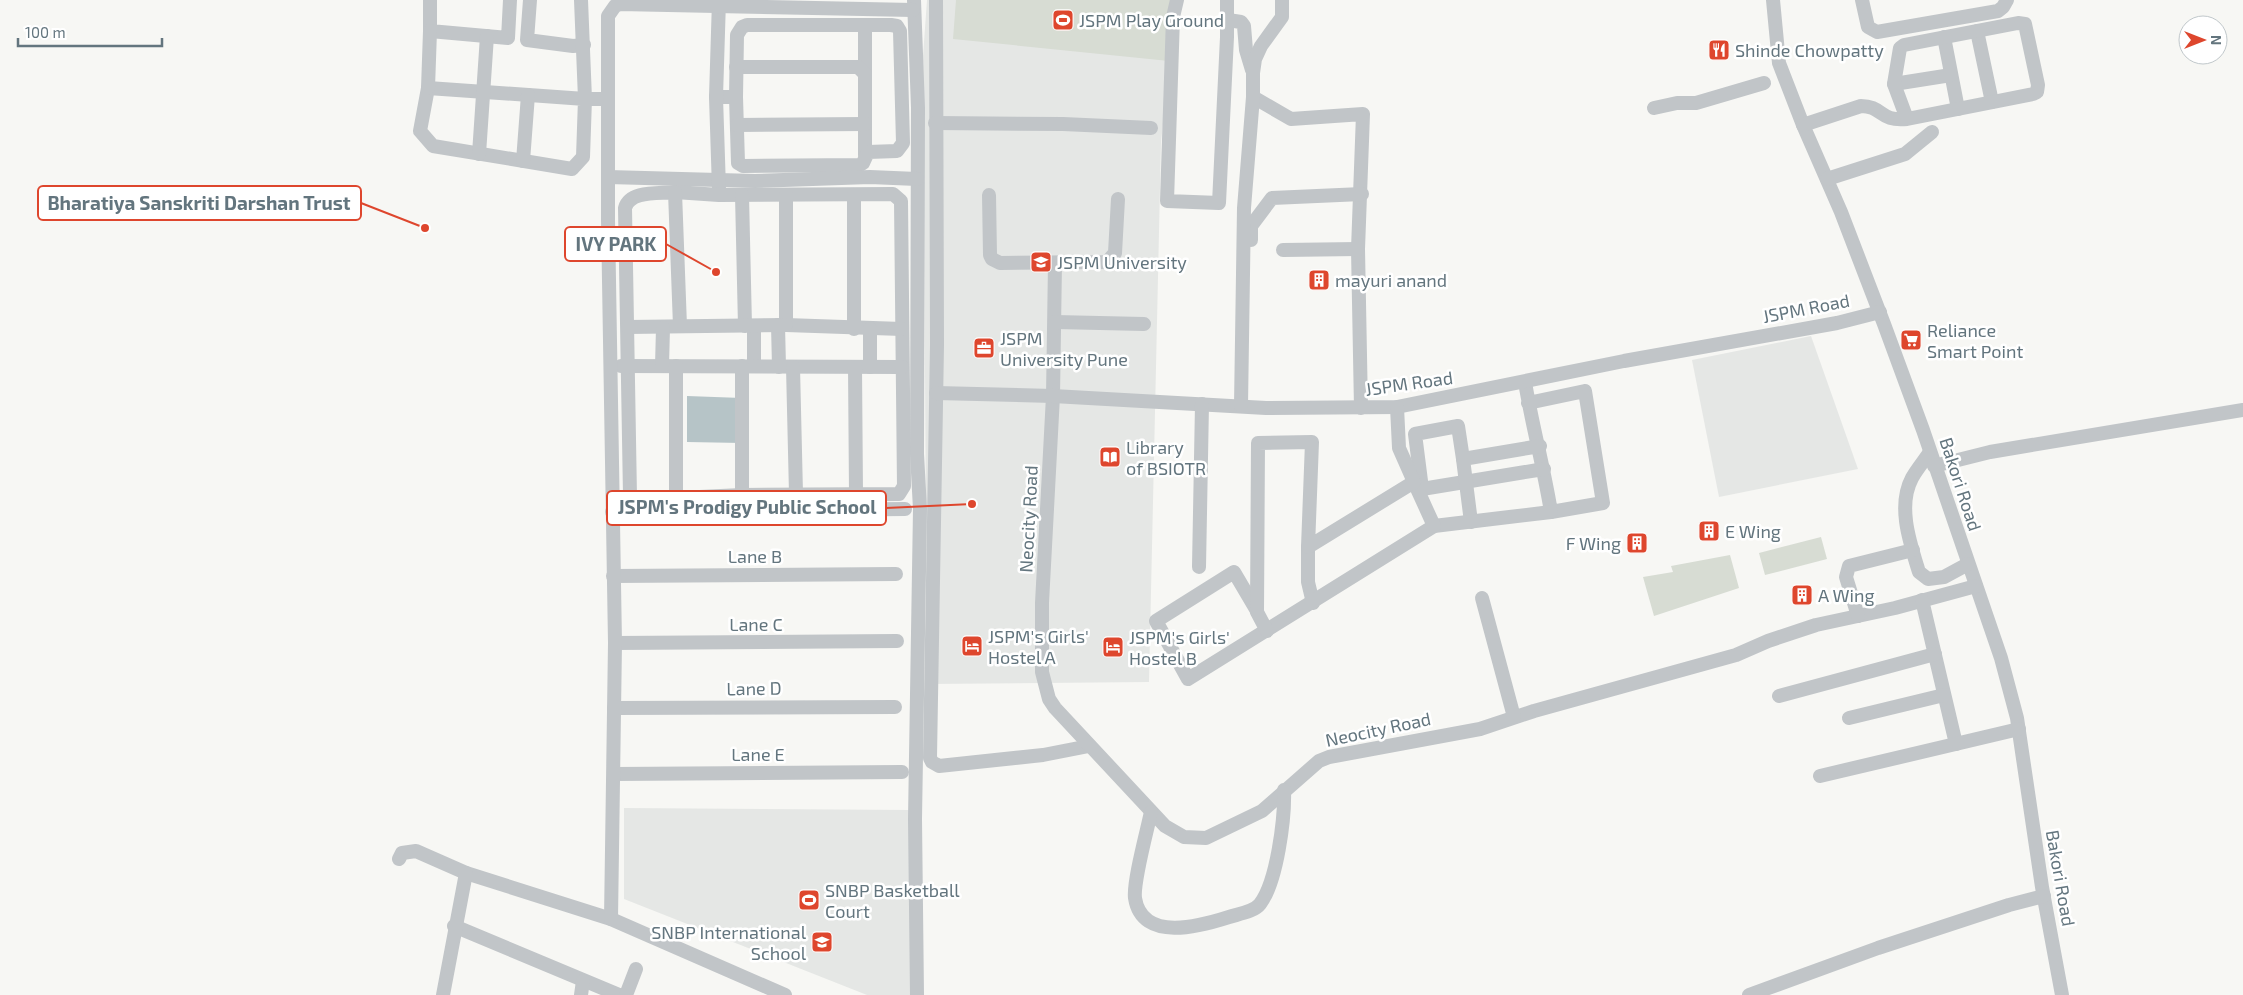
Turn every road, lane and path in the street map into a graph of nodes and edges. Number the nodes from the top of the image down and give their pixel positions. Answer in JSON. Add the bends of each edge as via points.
{"nodes":[{"id":1,"x":430,"y":0,"type":"edge"},
{"id":2,"x":510,"y":0,"type":"edge"},
{"id":3,"x":530,"y":0,"type":"edge"},
{"id":4,"x":581,"y":0,"type":"edge"},
{"id":5,"x":936,"y":0,"type":"edge"},
{"id":6,"x":1177,"y":0,"type":"edge"},
{"id":7,"x":1282,"y":0,"type":"edge"},
{"id":8,"x":1292,"y":0,"type":"edge"},
{"id":9,"x":1773,"y":0,"type":"edge"},
{"id":10,"x":1862,"y":0,"type":"edge"},
{"id":11,"x":2007,"y":0,"type":"edge"},
{"id":12,"x":651,"y":2,"type":"edge"},
{"id":13,"x":719,"y":2,"type":"edge"},
{"id":14,"x":1225,"y":2,"type":"edge"},
{"id":15,"x":914,"y":5,"type":"edge"},
{"id":16,"x":1282,"y":18,"type":"junction"},
{"id":17,"x":1228,"y":20,"type":"junction"},
{"id":18,"x":865,"y":25,"type":"junction"},
{"id":19,"x":430,"y":31,"type":"junction"},
{"id":20,"x":1977,"y":31,"type":"junction"},
{"id":21,"x":487,"y":36,"type":"junction"},
{"id":22,"x":1944,"y":37,"type":"junction"},
{"id":23,"x":508,"y":38,"type":"junction"},
{"id":24,"x":527,"y":40,"type":"junction"},
{"id":25,"x":584,"y":45,"type":"junction"},
{"id":26,"x":736,"y":67,"type":"junction"},
{"id":27,"x":1253,"y":73,"type":"junction"},
{"id":28,"x":865,"y":74,"type":"junction"},
{"id":29,"x":1952,"y":74,"type":"junction"},
{"id":30,"x":1764,"y":83,"type":"dead end"},
{"id":31,"x":1894,"y":84,"type":"junction"},
{"id":32,"x":428,"y":88,"type":"junction"},
{"id":33,"x":483,"y":92,"type":"junction"},
{"id":34,"x":528,"y":95,"type":"junction"},
{"id":35,"x":716,"y":97,"type":"junction"},
{"id":36,"x":736,"y":97,"type":"junction"},
{"id":37,"x":1253,"y":98,"type":"junction"},
{"id":38,"x":585,"y":99,"type":"junction"},
{"id":39,"x":608,"y":99,"type":"junction"},
{"id":40,"x":1992,"y":102,"type":"junction"},
{"id":41,"x":1654,"y":108,"type":"dead end"},
{"id":42,"x":1958,"y":108,"type":"junction"},
{"id":43,"x":1907,"y":119,"type":"junction"},
{"id":44,"x":935,"y":123,"type":"junction"},
{"id":45,"x":865,"y":124,"type":"junction"},
{"id":46,"x":737,"y":125,"type":"junction"},
{"id":47,"x":1802,"y":125,"type":"junction"},
{"id":48,"x":1152,"y":128,"type":"dead end"},
{"id":49,"x":1932,"y":132,"type":"dead end"},
{"id":50,"x":479,"y":154,"type":"junction"},
{"id":51,"x":865,"y":155,"type":"junction"},
{"id":52,"x":522,"y":161,"type":"junction"},
{"id":53,"x":608,"y":177,"type":"junction"},
{"id":54,"x":820,"y":179,"type":"junction"},
{"id":55,"x":917,"y":179,"type":"junction"},
{"id":56,"x":1828,"y":179,"type":"junction"},
{"id":57,"x":718,"y":180,"type":"junction"},
{"id":58,"x":675,"y":192,"type":"junction"},
{"id":59,"x":989,"y":194,"type":"dead end"},
{"id":60,"x":1362,"y":194,"type":"junction"},
{"id":61,"x":719,"y":195,"type":"junction"},
{"id":62,"x":742,"y":195,"type":"junction"},
{"id":63,"x":821,"y":195,"type":"junction"},
{"id":64,"x":854,"y":195,"type":"junction"},
{"id":65,"x":786,"y":196,"type":"junction"},
{"id":66,"x":1118,"y":199,"type":"dead end"},
{"id":67,"x":1358,"y":249,"type":"junction"},
{"id":68,"x":1283,"y":250,"type":"dead end"},
{"id":69,"x":1055,"y":263,"type":"junction"},
{"id":70,"x":1880,"y":312,"type":"junction"},
{"id":71,"x":1055,"y":322,"type":"junction"},
{"id":72,"x":1144,"y":324,"type":"dead end"},
{"id":73,"x":782,"y":325,"type":"junction"},
{"id":74,"x":628,"y":326,"type":"junction"},
{"id":75,"x":680,"y":326,"type":"junction"},
{"id":76,"x":749,"y":326,"type":"junction"},
{"id":77,"x":663,"y":328,"type":"junction"},
{"id":78,"x":854,"y":328,"type":"junction"},
{"id":79,"x":870,"y":329,"type":"junction"},
{"id":80,"x":902,"y":329,"type":"junction"},
{"id":81,"x":1251,"y":340,"type":"dead end"},
{"id":82,"x":902,"y":347,"type":"junction"},
{"id":83,"x":918,"y":347,"type":"junction"},
{"id":84,"x":610,"y":366,"type":"junction"},
{"id":85,"x":628,"y":366,"type":"junction"},
{"id":86,"x":662,"y":366,"type":"junction"},
{"id":87,"x":676,"y":366,"type":"junction"},
{"id":88,"x":748,"y":366,"type":"junction"},
{"id":89,"x":778,"y":367,"type":"junction"},
{"id":90,"x":793,"y":367,"type":"junction"},
{"id":91,"x":855,"y":367,"type":"junction"},
{"id":92,"x":870,"y":367,"type":"junction"},
{"id":93,"x":902,"y":367,"type":"junction"},
{"id":94,"x":1525,"y":382,"type":"junction"},
{"id":95,"x":936,"y":393,"type":"junction"},
{"id":96,"x":1053,"y":396,"type":"junction"},
{"id":97,"x":1528,"y":402,"type":"junction"},
{"id":98,"x":1202,"y":404,"type":"junction"},
{"id":99,"x":1241,"y":406,"type":"junction"},
{"id":100,"x":1397,"y":407,"type":"junction"},
{"id":101,"x":1361,"y":408,"type":"junction"},
{"id":102,"x":2243,"y":410,"type":"edge"},
{"id":103,"x":1540,"y":446,"type":"junction"},
{"id":104,"x":1463,"y":459,"type":"junction"},
{"id":105,"x":1932,"y":459,"type":"junction"},
{"id":106,"x":1544,"y":468,"type":"junction"},
{"id":107,"x":1465,"y":482,"type":"junction"},
{"id":108,"x":1418,"y":487,"type":"junction"},
{"id":109,"x":796,"y":494,"type":"junction"},
{"id":110,"x":856,"y":494,"type":"junction"},
{"id":111,"x":742,"y":495,"type":"junction"},
{"id":112,"x":676,"y":498,"type":"junction"},
{"id":113,"x":905,"y":509,"type":"dead end"},
{"id":114,"x":612,"y":512,"type":"junction"},
{"id":115,"x":1550,"y":512,"type":"junction"},
{"id":116,"x":1471,"y":522,"type":"junction"},
{"id":117,"x":1434,"y":526,"type":"junction"},
{"id":118,"x":1308,"y":547,"type":"junction"},
{"id":119,"x":1913,"y":550,"type":"junction"},
{"id":120,"x":1968,"y":564,"type":"junction"},
{"id":121,"x":1199,"y":567,"type":"dead end"},
{"id":122,"x":896,"y":574,"type":"dead end"},
{"id":123,"x":613,"y":576,"type":"junction"},
{"id":124,"x":1976,"y":586,"type":"junction"},
{"id":125,"x":1482,"y":598,"type":"dead end"},
{"id":126,"x":1922,"y":600,"type":"junction"},
{"id":127,"x":1313,"y":602,"type":"junction"},
{"id":128,"x":1257,"y":612,"type":"junction"},
{"id":129,"x":1858,"y":616,"type":"junction"},
{"id":130,"x":1267,"y":631,"type":"junction"},
{"id":131,"x":897,"y":641,"type":"dead end"},
{"id":132,"x":615,"y":643,"type":"junction"},
{"id":133,"x":1935,"y":654,"type":"junction"},
{"id":134,"x":1944,"y":695,"type":"junction"},
{"id":135,"x":1780,"y":696,"type":"dead end"},
{"id":136,"x":895,"y":707,"type":"dead end"},
{"id":137,"x":614,"y":708,"type":"junction"},
{"id":138,"x":1514,"y":717,"type":"junction"},
{"id":139,"x":1849,"y":718,"type":"dead end"},
{"id":140,"x":2019,"y":729,"type":"junction"},
{"id":141,"x":1956,"y":744,"type":"junction"},
{"id":142,"x":1089,"y":746,"type":"junction"},
{"id":143,"x":902,"y":772,"type":"dead end"},
{"id":144,"x":614,"y":774,"type":"junction"},
{"id":145,"x":1820,"y":776,"type":"dead end"},
{"id":146,"x":1284,"y":790,"type":"junction"},
{"id":147,"x":1151,"y":812,"type":"junction"},
{"id":148,"x":399,"y":859,"type":"dead end"},
{"id":149,"x":466,"y":873,"type":"junction"},
{"id":150,"x":2044,"y":896,"type":"junction"},
{"id":151,"x":611,"y":919,"type":"junction"},
{"id":152,"x":454,"y":926,"type":"junction"},
{"id":153,"x":636,"y":969,"type":"dead end"},
{"id":154,"x":582,"y":988,"type":"edge"},
{"id":155,"x":442,"y":995,"type":"edge"},
{"id":156,"x":619,"y":995,"type":"edge"},
{"id":157,"x":626,"y":995,"type":"edge"},
{"id":158,"x":785,"y":995,"type":"edge"},
{"id":159,"x":917,"y":995,"type":"edge"},
{"id":160,"x":1749,"y":995,"type":"edge"},
{"id":161,"x":2062,"y":995,"type":"edge"}],
"edges":[{"from":1,"to":19,"type":"street"},
{"from":2,"to":23,"type":"street"},
{"from":3,"to":24,"type":"street"},
{"from":4,"to":25,"type":"street"},
{"from":5,"to":44,"type":"street"},
{"from":6,"to":17,"type":"street","via":[[1173,18],[1167,201],[1219,203]]},
{"from":7,"to":16,"type":"street"},
{"from":8,"to":16,"type":"street"},
{"from":9,"to":47,"type":"street","name":"Bakori Road","via":[[1779,63]]},
{"from":10,"to":11,"type":"street","via":[[1868,27],[1877,32],[1998,10]]},
{"from":12,"to":13,"type":"street"},
{"from":12,"to":39,"type":"street","via":[[620,4],[608,16]]},
{"from":13,"to":15,"type":"street"},
{"from":13,"to":35,"type":"street"},
{"from":14,"to":17,"type":"street"},
{"from":15,"to":55,"type":"street"},
{"from":16,"to":27,"type":"street","via":[[1261,46]]},
{"from":17,"to":27,"type":"street","via":[[1241,22],[1244,26],[1246,50]]},
{"from":18,"to":26,"type":"street","via":[[747,25],[736,35]]},
{"from":18,"to":28,"type":"street"},
{"from":18,"to":51,"type":"street","via":[[897,26],[902,35],[903,134],[902,147],[897,151],[872,151]]},
{"from":19,"to":21,"type":"street"},
{"from":19,"to":32,"type":"street"},
{"from":20,"to":22,"type":"street"},
{"from":20,"to":40,"type":"street"},
{"from":20,"to":40,"type":"street","via":[[2018,23],[2025,24],[2026,28],[2037,92]]},
{"from":21,"to":23,"type":"street"},
{"from":21,"to":33,"type":"street"},
{"from":22,"to":29,"type":"street"},
{"from":22,"to":31,"type":"street","via":[[1900,48]]},
{"from":23,"to":24,"type":"street"},
{"from":24,"to":25,"type":"street"},
{"from":25,"to":38,"type":"street"},
{"from":26,"to":28,"type":"street","via":[[854,66]]},
{"from":26,"to":36,"type":"street"},
{"from":27,"to":37,"type":"street"},
{"from":28,"to":45,"type":"street"},
{"from":29,"to":31,"type":"street"},
{"from":29,"to":42,"type":"street"},
{"from":30,"to":41,"type":"street","via":[[1696,103]]},
{"from":31,"to":43,"type":"street"},
{"from":32,"to":33,"type":"street"},
{"from":32,"to":50,"type":"street","via":[[420,131],[433,146]]},
{"from":33,"to":34,"type":"street"},
{"from":33,"to":50,"type":"street"},
{"from":34,"to":38,"type":"street"},
{"from":34,"to":52,"type":"street"},
{"from":35,"to":36,"type":"street"},
{"from":35,"to":57,"type":"street"},
{"from":36,"to":46,"type":"street"},
{"from":37,"to":60,"type":"street","via":[[1291,119],[1363,114],[1360,130]]},
{"from":37,"to":99,"type":"street","via":[[1244,208]]},
{"from":38,"to":39,"type":"street"},
{"from":38,"to":52,"type":"street","via":[[583,157],[572,169]]},
{"from":39,"to":53,"type":"street"},
{"from":40,"to":42,"type":"street"},
{"from":42,"to":43,"type":"street"},
{"from":43,"to":47,"type":"street","via":[[1886,118],[1869,106],[1861,106]]},
{"from":44,"to":48,"type":"street"},
{"from":44,"to":95,"type":"street"},
{"from":45,"to":46,"type":"street"},
{"from":45,"to":51,"type":"street"},
{"from":46,"to":51,"type":"street","via":[[738,163],[743,166],[860,164],[864,163]]},
{"from":47,"to":56,"type":"street","name":"Bakori Road"},
{"from":49,"to":56,"type":"street","via":[[1905,154]]},
{"from":50,"to":52,"type":"street"},
{"from":53,"to":57,"type":"street"},
{"from":53,"to":84,"type":"street"},
{"from":54,"to":55,"type":"street"},
{"from":54,"to":57,"type":"street"},
{"from":54,"to":63,"type":"street"},
{"from":55,"to":83,"type":"street"},
{"from":56,"to":70,"type":"street","name":"Bakori Road"},
{"from":57,"to":61,"type":"street"},
{"from":58,"to":61,"type":"street"},
{"from":58,"to":74,"type":"street","via":[[633,196],[627,203]]},
{"from":58,"to":75,"type":"street"},
{"from":59,"to":69,"type":"street","via":[[992,260],[1000,263]]},
{"from":60,"to":67,"type":"street"},
{"from":60,"to":81,"type":"street","via":[[1272,198],[1251,226]]},
{"from":61,"to":62,"type":"street"},
{"from":62,"to":65,"type":"street"},
{"from":62,"to":76,"type":"street"},
{"from":63,"to":64,"type":"street"},
{"from":63,"to":65,"type":"street"},
{"from":64,"to":78,"type":"street"},
{"from":64,"to":80,"type":"street","via":[[893,194],[901,201]]},
{"from":65,"to":73,"type":"street"},
{"from":66,"to":69,"type":"street","via":[[1112,259],[1107,262]]},
{"from":67,"to":68,"type":"street"},
{"from":67,"to":101,"type":"street"},
{"from":69,"to":71,"type":"street","name":"Neocity Road"},
{"from":70,"to":94,"type":"street","name":"JSPM Road"},
{"from":70,"to":105,"type":"street","name":"Bakori Road"},
{"from":71,"to":72,"type":"street"},
{"from":71,"to":96,"type":"street","name":"Neocity Road"},
{"from":73,"to":76,"type":"street"},
{"from":73,"to":78,"type":"street"},
{"from":73,"to":89,"type":"street"},
{"from":74,"to":77,"type":"street"},
{"from":74,"to":85,"type":"street"},
{"from":75,"to":76,"type":"street"},
{"from":75,"to":77,"type":"street"},
{"from":76,"to":88,"type":"street"},
{"from":77,"to":86,"type":"street"},
{"from":78,"to":79,"type":"street"},
{"from":79,"to":80,"type":"street"},
{"from":79,"to":92,"type":"street"},
{"from":80,"to":82,"type":"street"},
{"from":82,"to":83,"type":"street"},
{"from":82,"to":93,"type":"street"},
{"from":83,"to":159,"type":"street"},
{"from":84,"to":85,"type":"street"},
{"from":84,"to":114,"type":"street"},
{"from":85,"to":86,"type":"street"},
{"from":85,"to":112,"type":"street","via":[[630,496],[636,500]]},
{"from":86,"to":87,"type":"street"},
{"from":87,"to":88,"type":"street"},
{"from":87,"to":112,"type":"street"},
{"from":88,"to":89,"type":"street"},
{"from":88,"to":111,"type":"street"},
{"from":89,"to":90,"type":"street"},
{"from":90,"to":91,"type":"street"},
{"from":90,"to":109,"type":"street"},
{"from":91,"to":92,"type":"street"},
{"from":91,"to":110,"type":"street"},
{"from":92,"to":93,"type":"street"},
{"from":93,"to":110,"type":"street","via":[[902,490],[894,495]]},
{"from":94,"to":97,"type":"street"},
{"from":94,"to":100,"type":"street","name":"JSPM Road"},
{"from":95,"to":96,"type":"street","name":"JSPM Road"},
{"from":95,"to":142,"type":"street","via":[[930,758],[939,766]]},
{"from":96,"to":98,"type":"street","name":"JSPM Road"},
{"from":96,"to":142,"type":"street","name":"Neocity Road","via":[[1042,594],[1042,672],[1048,699]]},
{"from":97,"to":103,"type":"street"},
{"from":97,"to":115,"type":"street","via":[[1584,391],[1604,503]]},
{"from":98,"to":99,"type":"street","name":"JSPM Road"},
{"from":98,"to":121,"type":"street"},
{"from":99,"to":101,"type":"street","name":"JSPM Road"},
{"from":100,"to":101,"type":"street","name":"JSPM Road"},
{"from":100,"to":108,"type":"street","via":[[1398,448]]},
{"from":102,"to":105,"type":"street"},
{"from":103,"to":104,"type":"street"},
{"from":103,"to":106,"type":"street"},
{"from":104,"to":107,"type":"street"},
{"from":104,"to":108,"type":"street","via":[[1458,426],[1415,434]]},
{"from":105,"to":119,"type":"street","via":[[1912,479],[1906,495],[1905,513]]},
{"from":105,"to":120,"type":"street","name":"Bakori Road"},
{"from":106,"to":107,"type":"street"},
{"from":106,"to":115,"type":"street"},
{"from":107,"to":108,"type":"street"},
{"from":107,"to":116,"type":"street"},
{"from":108,"to":117,"type":"street"},
{"from":108,"to":118,"type":"street"},
{"from":109,"to":110,"type":"street"},
{"from":109,"to":111,"type":"street"},
{"from":111,"to":112,"type":"street"},
{"from":113,"to":114,"type":"street"},
{"from":114,"to":123,"type":"street"},
{"from":115,"to":116,"type":"street"},
{"from":116,"to":117,"type":"street"},
{"from":117,"to":127,"type":"street"},
{"from":118,"to":127,"type":"street","via":[[1308,582]]},
{"from":118,"to":128,"type":"street","via":[[1312,442],[1258,443]]},
{"from":119,"to":120,"type":"street","via":[[1919,572],[1928,579],[1944,577]]},
{"from":119,"to":129,"type":"street","via":[[1849,566],[1846,578]]},
{"from":120,"to":124,"type":"street","name":"Bakori Road"},
{"from":122,"to":123,"type":"street","name":"Lane B"},
{"from":123,"to":132,"type":"street"},
{"from":124,"to":126,"type":"street","name":"Neocity Road"},
{"from":124,"to":140,"type":"street","name":"Bakori Road","via":[[2001,658]]},
{"from":125,"to":138,"type":"street"},
{"from":126,"to":129,"type":"street","name":"Neocity Road"},
{"from":126,"to":133,"type":"street"},
{"from":127,"to":130,"type":"street"},
{"from":128,"to":130,"type":"street"},
{"from":128,"to":130,"type":"street","via":[[1234,572],[1156,622],[1188,680]]},
{"from":129,"to":138,"type":"street","name":"Neocity Road","via":[[1794,632],[1736,655]]},
{"from":131,"to":132,"type":"street","name":"Lane C"},
{"from":132,"to":137,"type":"street"},
{"from":133,"to":134,"type":"street"},
{"from":133,"to":135,"type":"street"},
{"from":134,"to":139,"type":"street"},
{"from":134,"to":141,"type":"street"},
{"from":136,"to":137,"type":"street","name":"Lane D"},
{"from":137,"to":144,"type":"street"},
{"from":138,"to":146,"type":"street","name":"Neocity Road","via":[[1480,729],[1329,756]]},
{"from":140,"to":141,"type":"street"},
{"from":140,"to":150,"type":"street","name":"Bakori Road"},
{"from":141,"to":145,"type":"street"},
{"from":142,"to":147,"type":"street","name":"Neocity Road"},
{"from":143,"to":144,"type":"street","name":"Lane E"},
{"from":144,"to":151,"type":"street"},
{"from":146,"to":147,"type":"street","name":"Neocity Road","via":[[1262,811],[1206,838],[1174,833]]},
{"from":146,"to":147,"type":"street","via":[[1283,831],[1261,903],[1251,910],[1188,928],[1149,921],[1138,906],[1136,888]]},
{"from":148,"to":149,"type":"street","via":[[402,853],[416,852]]},
{"from":149,"to":151,"type":"street"},
{"from":149,"to":152,"type":"street"},
{"from":150,"to":160,"type":"street","via":[[1878,948]]},
{"from":150,"to":161,"type":"street","name":"Bakori Road"},
{"from":151,"to":158,"type":"street"},
{"from":152,"to":154,"type":"street"},
{"from":152,"to":155,"type":"street"},
{"from":153,"to":157,"type":"street"},
{"from":154,"to":156,"type":"street"}]}
